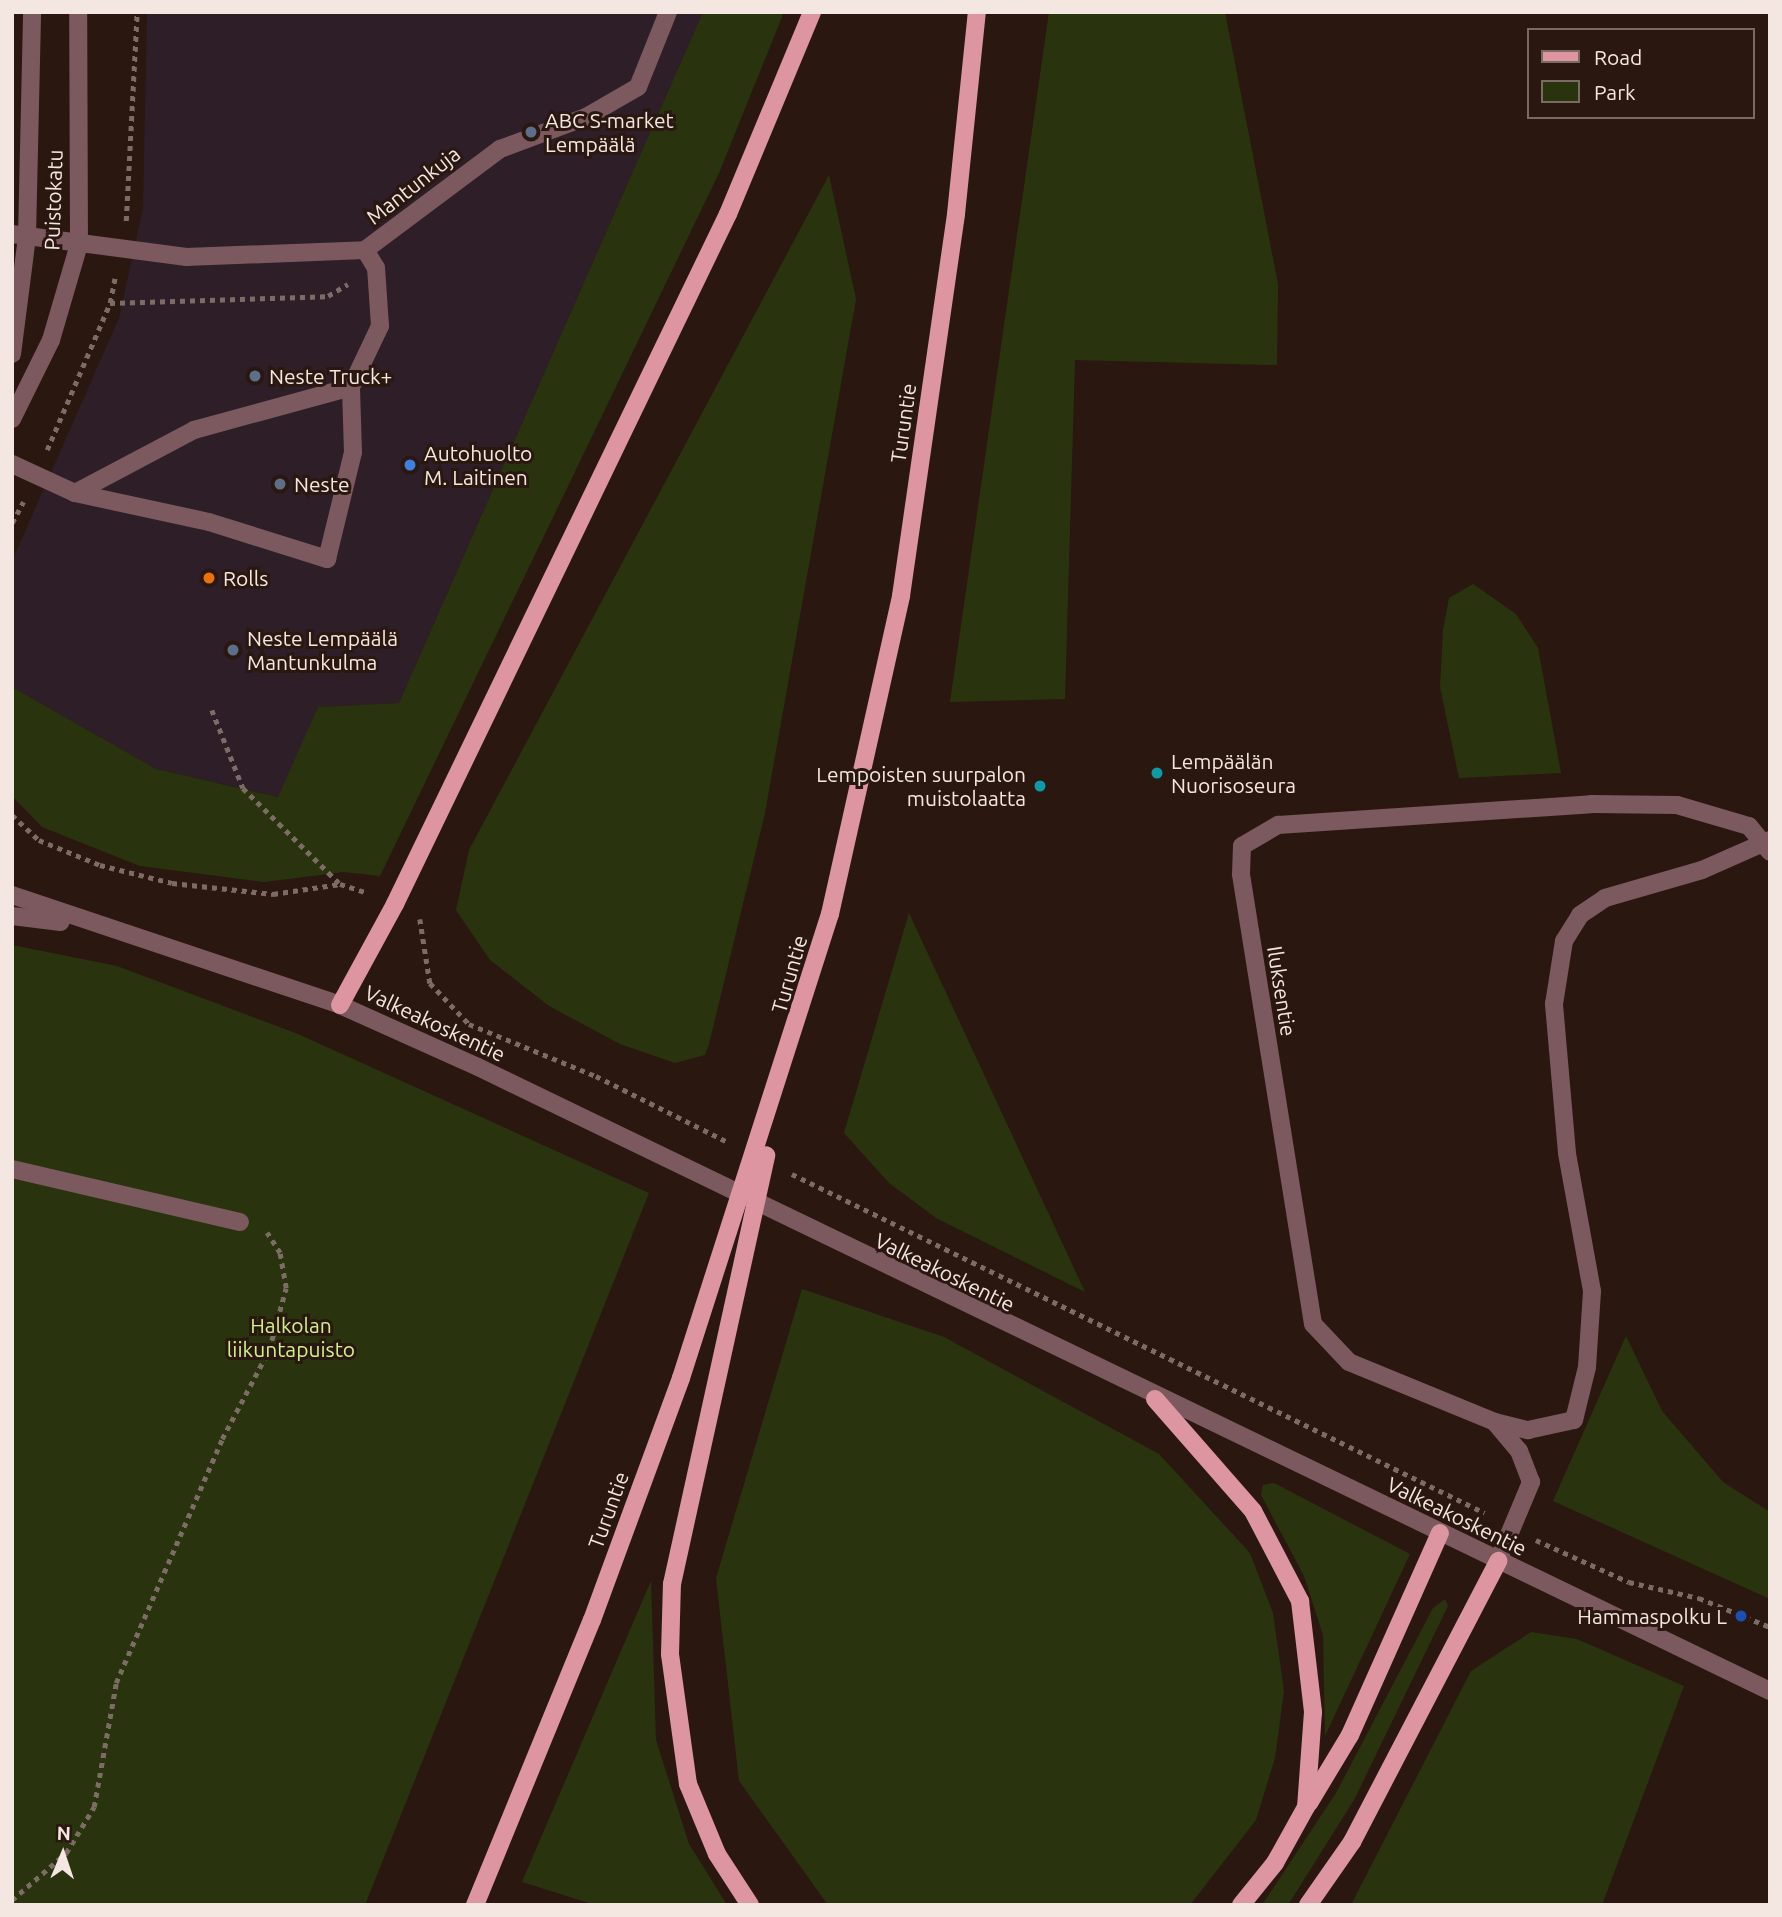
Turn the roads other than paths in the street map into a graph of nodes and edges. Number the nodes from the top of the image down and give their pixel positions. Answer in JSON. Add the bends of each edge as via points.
{"nodes":[{"id":1,"x":32,"y":12,"type":"edge"},
{"id":2,"x":78,"y":12,"type":"edge"},
{"id":3,"x":668,"y":12,"type":"edge"},
{"id":4,"x":812,"y":12,"type":"edge"},
{"id":5,"x":977,"y":12,"type":"edge"},
{"id":6,"x":20,"y":235,"type":"edge"},
{"id":7,"x":79,"y":244,"type":"junction"},
{"id":8,"x":365,"y":250,"type":"junction"},
{"id":9,"x":12,"y":354,"type":"edge"},
{"id":10,"x":351,"y":387,"type":"junction"},
{"id":11,"x":12,"y":419,"type":"edge"},
{"id":12,"x":12,"y":464,"type":"edge"},
{"id":13,"x":75,"y":493,"type":"junction"},
{"id":14,"x":1767,"y":845,"type":"edge"},
{"id":15,"x":12,"y":895,"type":"edge"},
{"id":16,"x":12,"y":916,"type":"edge"},
{"id":17,"x":89,"y":925,"type":"junction"},
{"id":18,"x":340,"y":1005,"type":"junction"},
{"id":19,"x":784,"y":1073,"type":"junction"},
{"id":20,"x":12,"y":1169,"type":"edge"},
{"id":21,"x":240,"y":1222,"type":"road end"},
{"id":22,"x":1155,"y":1399,"type":"junction"},
{"id":23,"x":1495,"y":1422,"type":"junction"},
{"id":24,"x":1440,"y":1533,"type":"junction"},
{"id":25,"x":1498,"y":1561,"type":"junction"},
{"id":26,"x":1770,"y":1691,"type":"edge"},
{"id":27,"x":1306,"y":1807,"type":"junction"},
{"id":28,"x":475,"y":1905,"type":"edge"},
{"id":29,"x":750,"y":1905,"type":"edge"},
{"id":30,"x":1241,"y":1905,"type":"edge"},
{"id":31,"x":1308,"y":1905,"type":"edge"}],
"edges":[{"from":1,"to":6,"type":"street","name":"Puistokatu"},
{"from":2,"to":7,"type":"street","name":"Puistokatu"},
{"from":3,"to":8,"type":"street","name":"Mantunkuja","via":[[638,88],[586,117],[500,149]]},
{"from":4,"to":18,"type":"main road","via":[[728,215],[395,904]]},
{"from":5,"to":19,"type":"main road","name":"Turuntie","via":[[901,596],[830,915]]},
{"from":6,"to":7,"type":"street","name":"Mantunkuja"},
{"from":6,"to":9,"type":"street","name":"Puistokatu"},
{"from":7,"to":8,"type":"street","name":"Mantunkuja","via":[[186,257]]},
{"from":7,"to":11,"type":"street","name":"Puistokatu","via":[[51,340]]},
{"from":8,"to":10,"type":"street","via":[[376,268],[380,326]]},
{"from":10,"to":13,"type":"street","via":[[194,430]]},
{"from":10,"to":13,"type":"street","via":[[353,452],[327,559],[209,523]]},
{"from":12,"to":13,"type":"street"},
{"from":14,"to":23,"type":"street","via":[[1702,870],[1605,898],[1580,915],[1564,941],[1554,1004],[1567,1153],[1592,1291],[1587,1367],[1574,1420],[1528,1430]]},
{"from":14,"to":23,"type":"street","name":"Iluksentie","via":[[1749,826],[1677,805],[1591,804],[1278,825],[1242,846],[1241,874],[1313,1324],[1349,1362]]},
{"from":15,"to":17,"type":"street","name":"Valkeakoskentie"},
{"from":16,"to":17,"type":"street","name":"Valkeakoskentie"},
{"from":17,"to":18,"type":"street","name":"Valkeakoskentie"},
{"from":18,"to":22,"type":"street","name":"Valkeakoskentie","via":[[478,1067]]},
{"from":19,"to":28,"type":"main road","name":"Turuntie","via":[[592,1620]]},
{"from":19,"to":29,"type":"main road","via":[[672,1584],[670,1654],[688,1784],[717,1854]]},
{"from":20,"to":21,"type":"street"},
{"from":22,"to":24,"type":"street","name":"Valkeakoskentie"},
{"from":22,"to":27,"type":"main road","via":[[1225,1474],[1290,1574],[1305,1627],[1313,1712]]},
{"from":23,"to":25,"type":"street","name":"Iluksentie","via":[[1519,1451],[1531,1482]]},
{"from":24,"to":25,"type":"street","name":"Valkeakoskentie"},
{"from":24,"to":27,"type":"main road","via":[[1350,1735]]},
{"from":25,"to":26,"type":"street","name":"Valkeakoskentie"},
{"from":25,"to":31,"type":"main road","via":[[1352,1842]]},
{"from":27,"to":30,"type":"main road","via":[[1275,1863]]}]}
